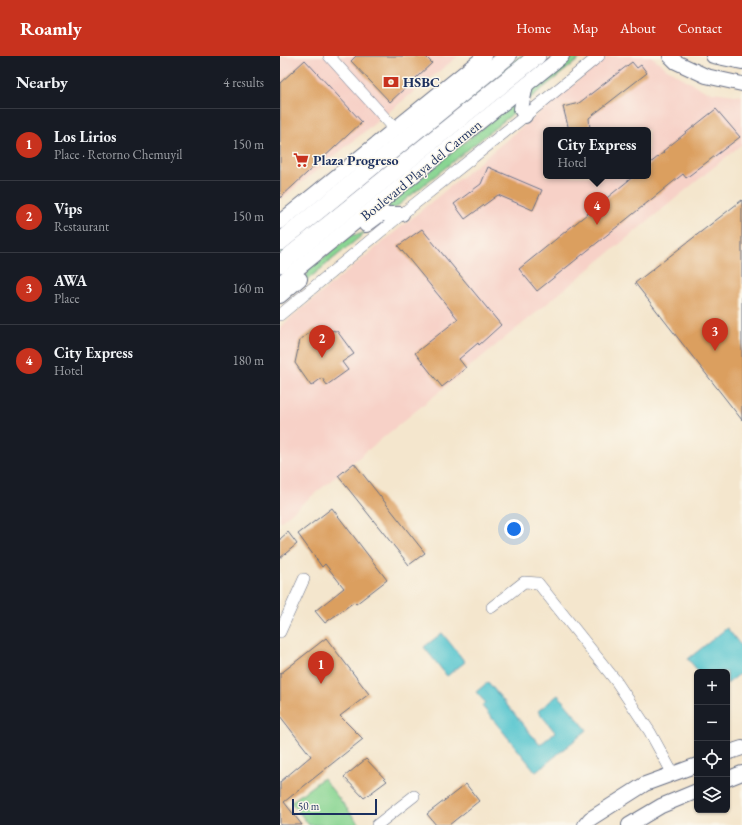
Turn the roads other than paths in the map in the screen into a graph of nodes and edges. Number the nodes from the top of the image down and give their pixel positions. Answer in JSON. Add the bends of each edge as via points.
{"nodes":[{"id":1,"x":329,"y":56,"type":"edge"},
{"id":2,"x":485,"y":56,"type":"edge"},
{"id":3,"x":508,"y":56,"type":"edge"},
{"id":4,"x":537,"y":56,"type":"edge"},
{"id":5,"x":562,"y":56,"type":"edge"},
{"id":6,"x":599,"y":56,"type":"edge"},
{"id":7,"x":670,"y":56,"type":"edge"},
{"id":8,"x":713,"y":56,"type":"edge"},
{"id":9,"x":742,"y":62,"type":"edge"},
{"id":10,"x":742,"y":84,"type":"edge"},
{"id":11,"x":526,"y":85,"type":"junction"},
{"id":12,"x":525,"y":116,"type":"junction"},
{"id":13,"x":395,"y":129,"type":"junction"},
{"id":14,"x":402,"y":214,"type":"junction"},
{"id":15,"x":280,"y":222,"type":"edge"},
{"id":16,"x":347,"y":230,"type":"junction"},
{"id":17,"x":280,"y":242,"type":"edge"},
{"id":18,"x":307,"y":261,"type":"junction"},
{"id":19,"x":280,"y":264,"type":"edge"},
{"id":20,"x":280,"y":283,"type":"edge"},
{"id":21,"x":280,"y":296,"type":"edge"},
{"id":22,"x":280,"y":315,"type":"edge"},
{"id":23,"x":304,"y":579,"type":"dead end"},
{"id":24,"x":492,"y":607,"type":"dead end"},
{"id":25,"x":280,"y":632,"type":"edge"},
{"id":26,"x":742,"y":748,"type":"edge"},
{"id":27,"x":730,"y":753,"type":"edge"},
{"id":28,"x":694,"y":766,"type":"edge"},
{"id":29,"x":742,"y":773,"type":"edge"},
{"id":30,"x":673,"y":774,"type":"junction"},
{"id":31,"x":730,"y":778,"type":"edge"},
{"id":32,"x":694,"y":792,"type":"edge"},
{"id":33,"x":414,"y":796,"type":"dead end"},
{"id":34,"x":391,"y":821,"type":"edge"},
{"id":35,"x":377,"y":825,"type":"edge"},
{"id":36,"x":585,"y":825,"type":"edge"},
{"id":37,"x":629,"y":825,"type":"edge"}],
"edges":[{"from":1,"to":13,"type":"street"},
{"from":2,"to":13,"type":"main road"},
{"from":3,"to":17,"type":"highway"},
{"from":4,"to":19,"type":"highway"},
{"from":5,"to":11,"type":"main road","name":"Boulevard Playa del Carmen"},
{"from":6,"to":12,"type":"street"},
{"from":7,"to":10,"type":"main road","via":[[676,62],[706,76]]},
{"from":8,"to":9,"type":"main road"},
{"from":11,"to":12,"type":"main road","via":[[522,109]]},
{"from":11,"to":16,"type":"main road","name":"Boulevard Playa del Carmen"},
{"from":12,"to":14,"type":"street"},
{"from":13,"to":15,"type":"main road"},
{"from":14,"to":16,"type":"main road","via":[[381,214],[363,228]]},
{"from":14,"to":22,"type":"street"},
{"from":16,"to":18,"type":"main road","name":"Boulevard Playa del Carmen"},
{"from":18,"to":20,"type":"main road","name":"Boulevard Playa del Carmen"},
{"from":18,"to":21,"type":"main road","via":[[302,277]]},
{"from":23,"to":25,"type":"street"},
{"from":24,"to":30,"type":"street","via":[[524,582],[538,583],[616,681],[650,732]]},
{"from":26,"to":27,"type":"main road"},
{"from":28,"to":30,"type":"main road"},
{"from":29,"to":31,"type":"main road"},
{"from":30,"to":36,"type":"main road","via":[[645,784],[590,819]]},
{"from":32,"to":37,"type":"main road","via":[[661,806]]},
{"from":33,"to":34,"type":"street"},
{"from":34,"to":35,"type":"street"}]}
